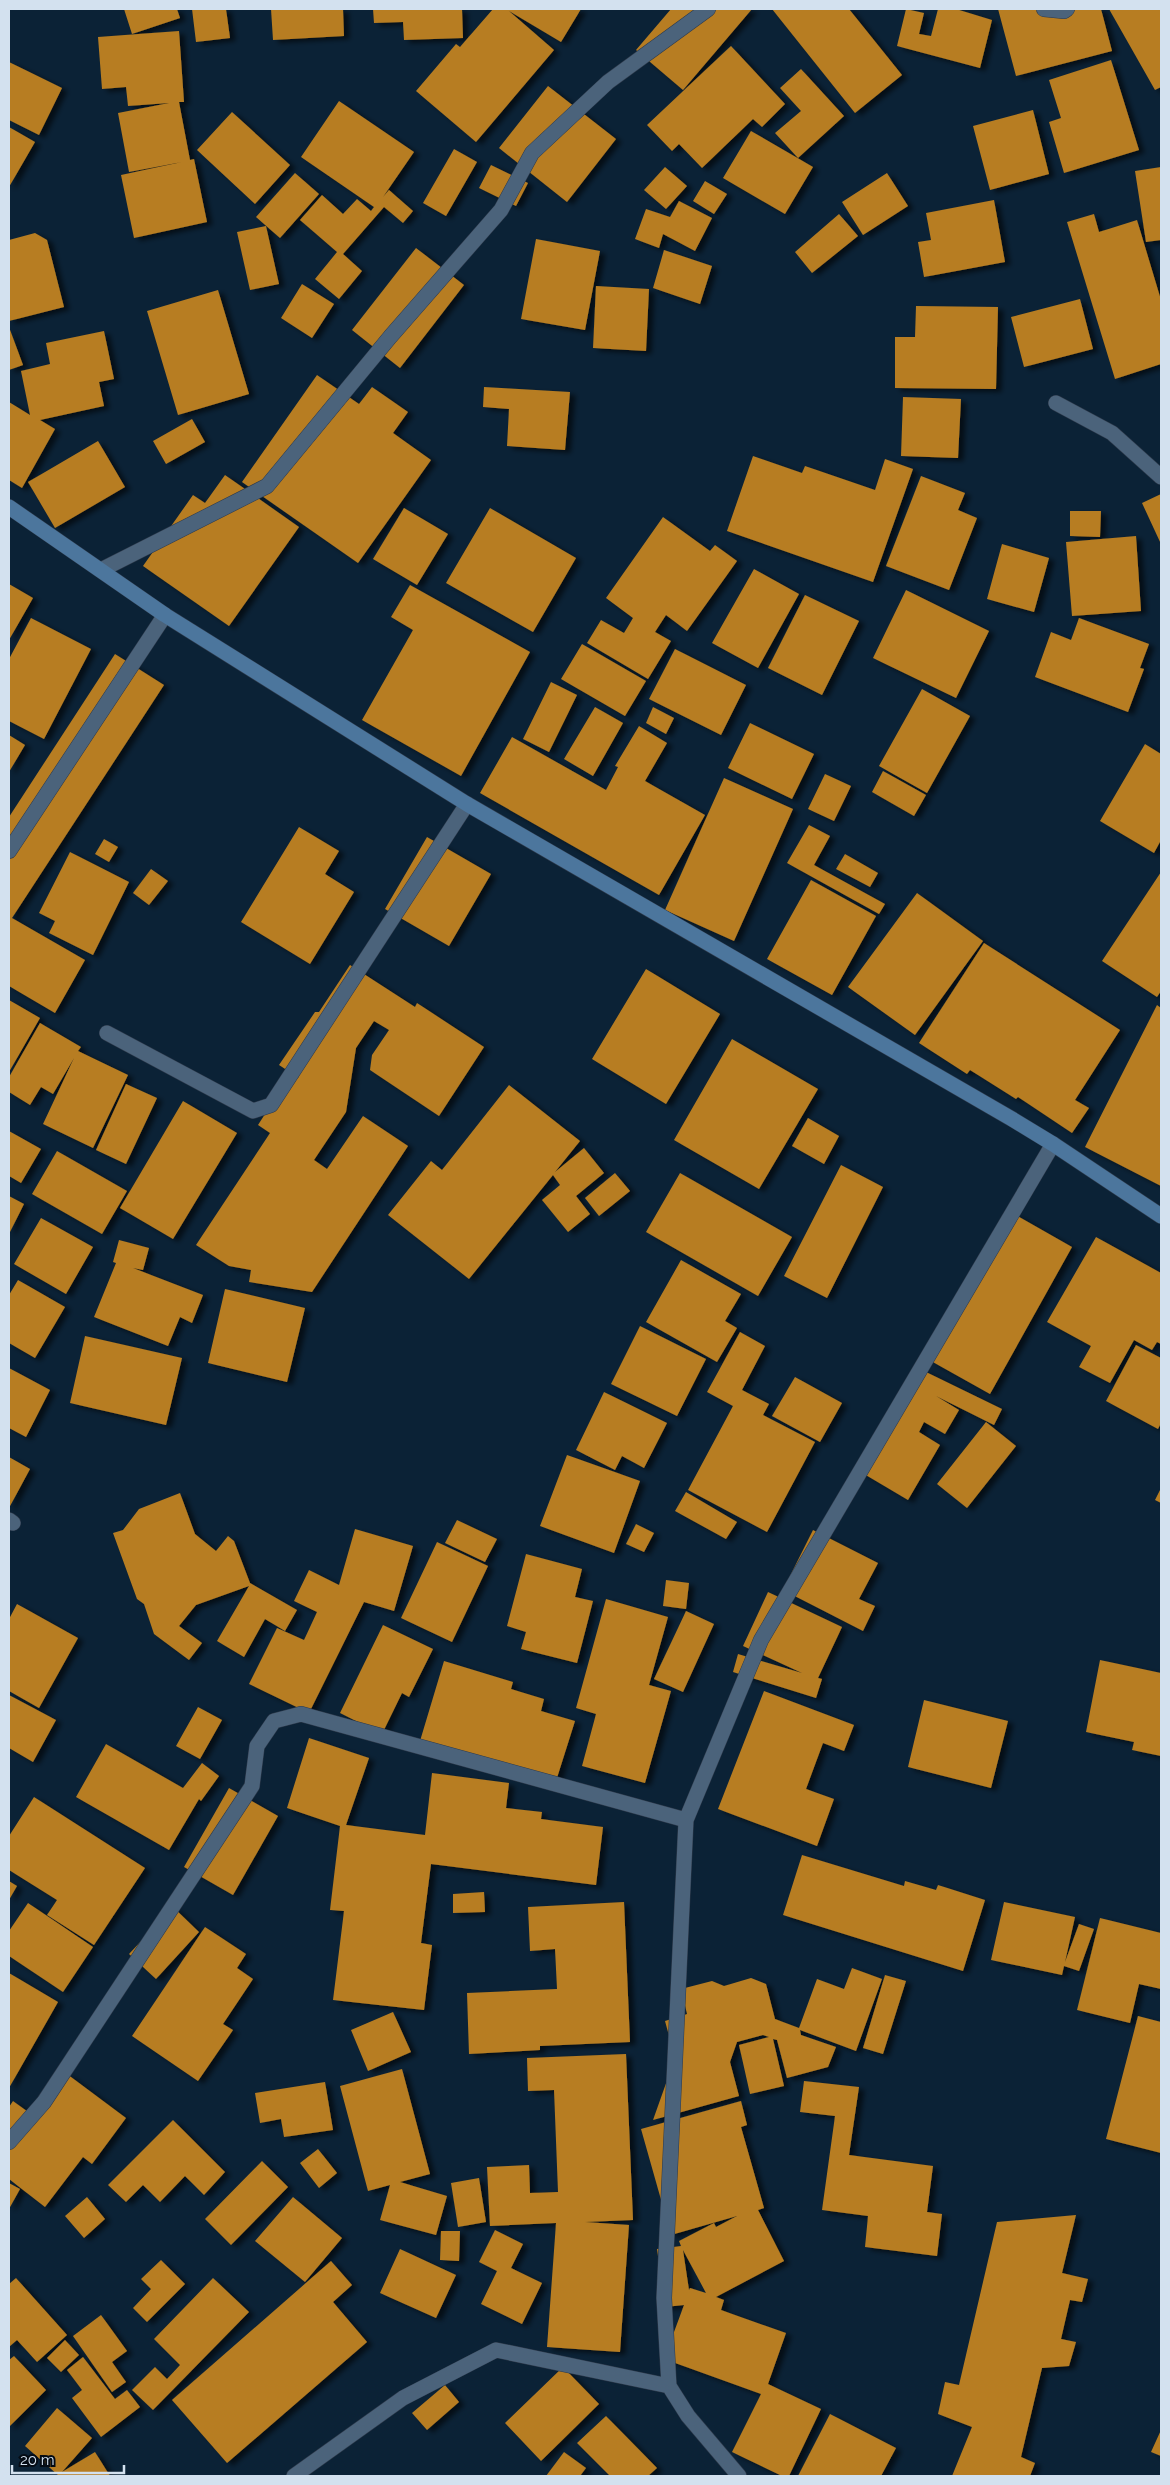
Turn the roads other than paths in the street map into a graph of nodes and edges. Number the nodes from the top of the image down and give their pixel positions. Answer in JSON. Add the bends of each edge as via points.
{"nodes":[{"id":1,"x":708,"y":9,"type":"edge"},
{"id":2,"x":1044,"y":9,"type":"edge"},
{"id":3,"x":1067,"y":9,"type":"edge"},
{"id":4,"x":1056,"y":403,"type":"dead end"},
{"id":5,"x":1161,"y":477,"type":"edge"},
{"id":6,"x":9,"y":507,"type":"edge"},
{"id":7,"x":101,"y":570,"type":"junction"},
{"id":8,"x":166,"y":615,"type":"junction"},
{"id":9,"x":467,"y":804,"type":"junction"},
{"id":10,"x":9,"y":851,"type":"edge"},
{"id":11,"x":107,"y":1033,"type":"dead end"},
{"id":12,"x":1053,"y":1144,"type":"junction"},
{"id":13,"x":1161,"y":1216,"type":"edge"},
{"id":14,"x":686,"y":1820,"type":"junction"},
{"id":15,"x":9,"y":2142,"type":"edge"},
{"id":16,"x":669,"y":2386,"type":"junction"},
{"id":17,"x":294,"y":2476,"type":"edge"},
{"id":18,"x":739,"y":2476,"type":"edge"}],
"edges":[{"from":1,"to":7,"type":"street","via":[[608,82],[532,153],[501,210],[390,337],[267,486]]},
{"from":2,"to":3,"type":"street"},
{"from":4,"to":5,"type":"street","via":[[1112,433]]},
{"from":6,"to":7,"type":"main road"},
{"from":7,"to":8,"type":"main road"},
{"from":8,"to":9,"type":"main road"},
{"from":8,"to":10,"type":"street"},
{"from":9,"to":11,"type":"street","via":[[271,1105],[253,1111]]},
{"from":9,"to":12,"type":"main road"},
{"from":12,"to":13,"type":"main road"},
{"from":12,"to":14,"type":"street","via":[[761,1640]]},
{"from":14,"to":15,"type":"street","via":[[301,1714],[274,1721],[257,1746],[252,1786],[44,2102]]},
{"from":14,"to":16,"type":"street","via":[[664,2298]]},
{"from":16,"to":17,"type":"street","via":[[496,2350],[403,2398]]},
{"from":16,"to":18,"type":"street","via":[[688,2416]]}]}
